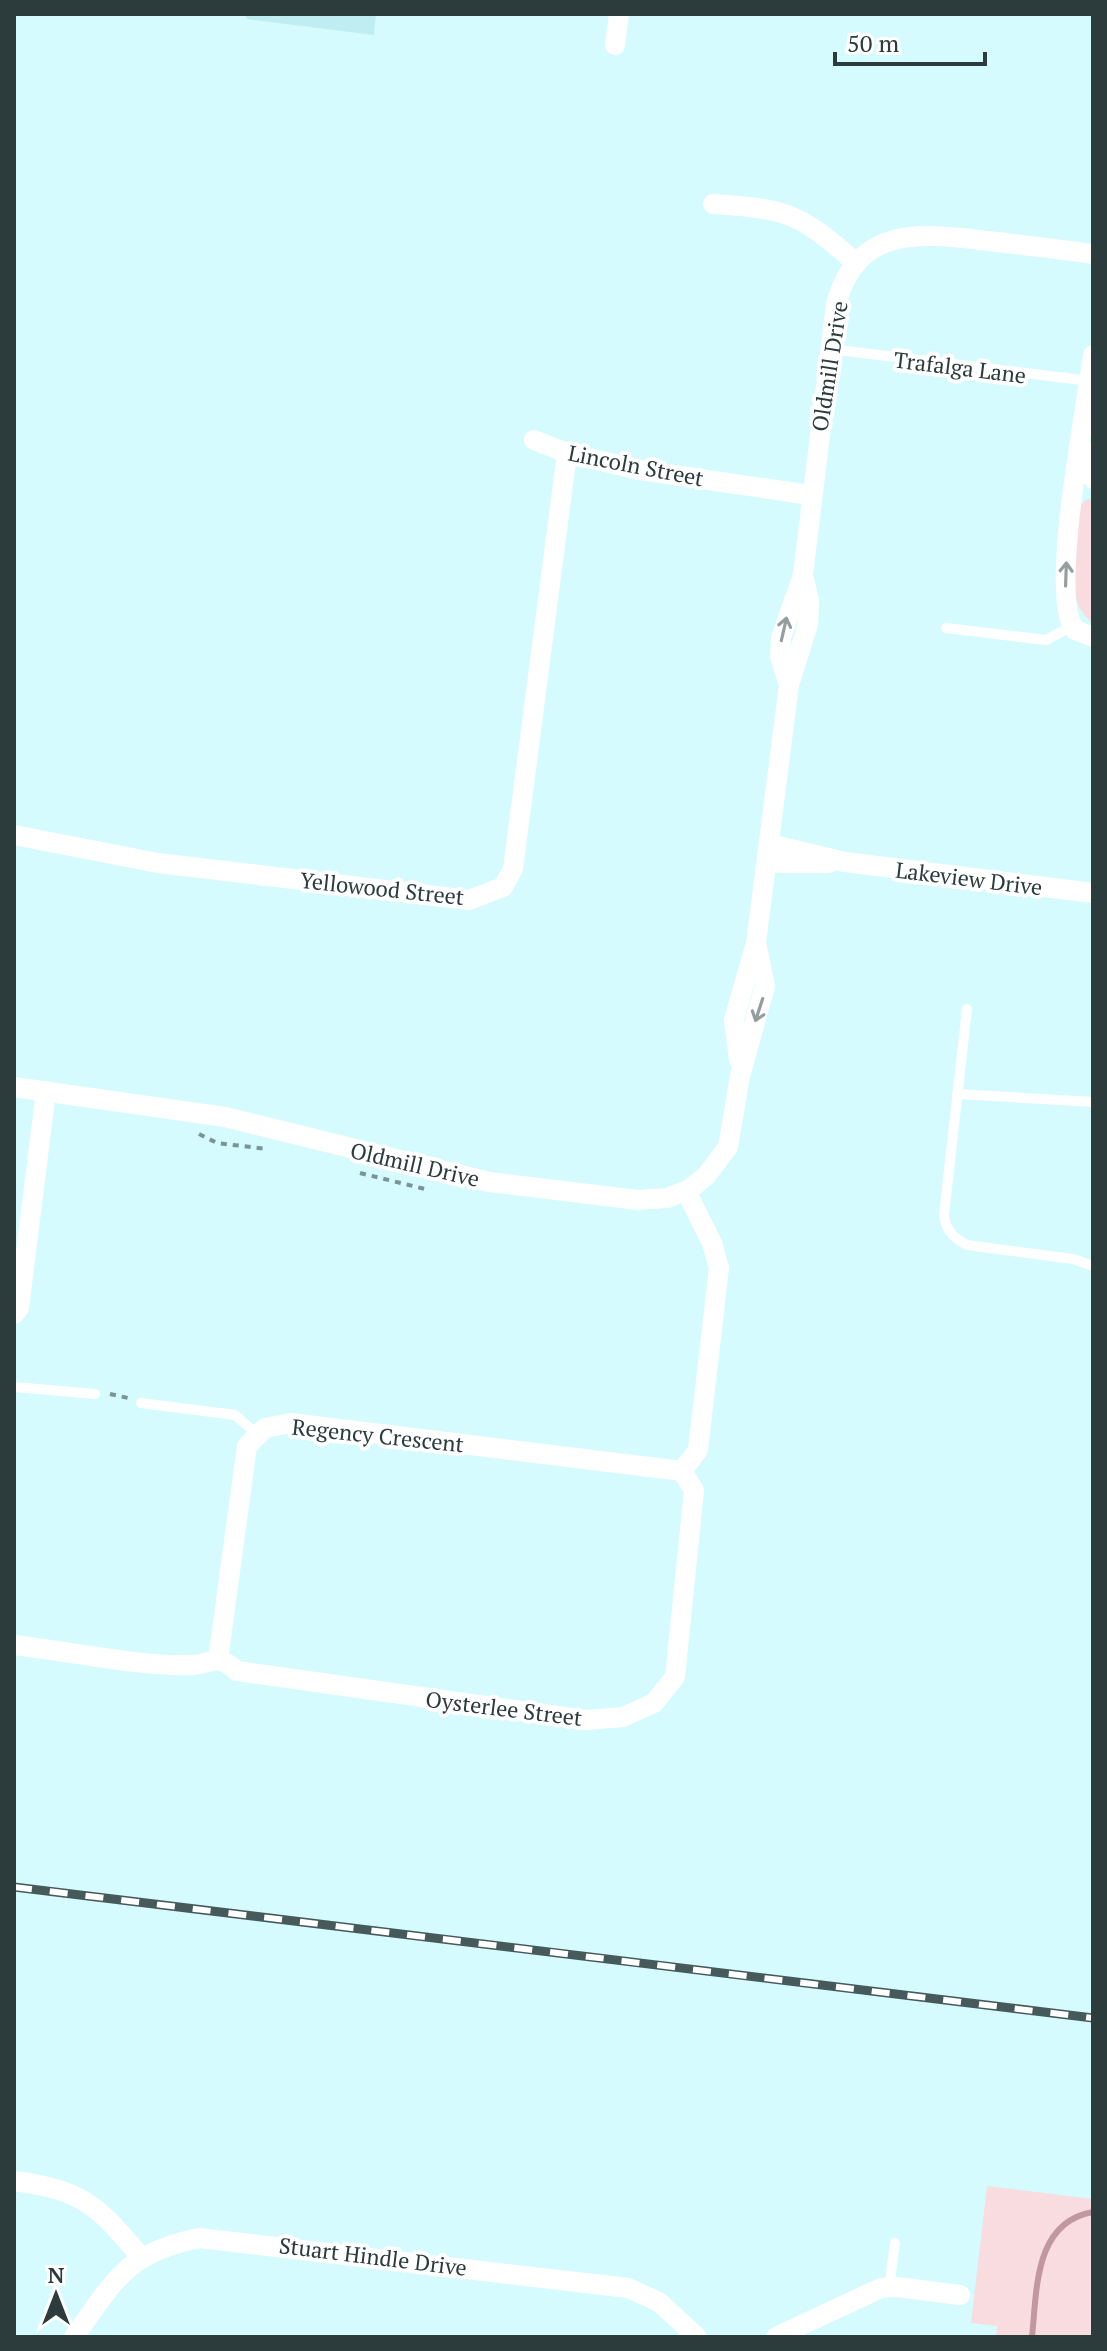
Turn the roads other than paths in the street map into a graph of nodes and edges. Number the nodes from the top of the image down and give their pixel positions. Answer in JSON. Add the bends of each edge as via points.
{"nodes":[{"id":1,"x":619,"y":14,"type":"edge"},
{"id":2,"x":615,"y":45,"type":"dead end"},
{"id":3,"x":713,"y":204,"type":"dead end"},
{"id":4,"x":1093,"y":254,"type":"edge"},
{"id":5,"x":856,"y":263,"type":"junction"},
{"id":6,"x":830,"y":349,"type":"junction"},
{"id":7,"x":1093,"y":355,"type":"edge"},
{"id":8,"x":1090,"y":381,"type":"junction"},
{"id":9,"x":1083,"y":436,"type":"junction"},
{"id":10,"x":534,"y":440,"type":"dead end"},
{"id":11,"x":567,"y":453,"type":"junction"},
{"id":12,"x":1093,"y":479,"type":"edge"},
{"id":13,"x":811,"y":490,"type":"junction"},
{"id":14,"x":1072,"y":626,"type":"junction"},
{"id":15,"x":946,"y":628,"type":"dead end"},
{"id":16,"x":1093,"y":637,"type":"edge"},
{"id":17,"x":14,"y":835,"type":"edge"},
{"id":18,"x":768,"y":854,"type":"junction"},
{"id":19,"x":1093,"y":893,"type":"edge"},
{"id":20,"x":967,"y":1009,"type":"dead end"},
{"id":21,"x":14,"y":1087,"type":"edge"},
{"id":22,"x":46,"y":1091,"type":"junction"},
{"id":23,"x":957,"y":1094,"type":"junction"},
{"id":24,"x":1093,"y":1102,"type":"edge"},
{"id":25,"x":686,"y":1191,"type":"junction"},
{"id":26,"x":1093,"y":1266,"type":"edge"},
{"id":27,"x":14,"y":1314,"type":"edge"},
{"id":28,"x":14,"y":1387,"type":"edge"},
{"id":29,"x":95,"y":1394,"type":"road end"},
{"id":30,"x":141,"y":1403,"type":"road end"},
{"id":31,"x":258,"y":1435,"type":"junction"},
{"id":32,"x":682,"y":1471,"type":"junction"},
{"id":33,"x":14,"y":1645,"type":"edge"},
{"id":34,"x":218,"y":1660,"type":"junction"},
{"id":35,"x":14,"y":2181,"type":"edge"},
{"id":36,"x":895,"y":2243,"type":"dead end"},
{"id":37,"x":141,"y":2257,"type":"junction"},
{"id":38,"x":889,"y":2287,"type":"junction"},
{"id":39,"x":960,"y":2295,"type":"dead end"},
{"id":40,"x":74,"y":2337,"type":"edge"},
{"id":41,"x":697,"y":2337,"type":"edge"},
{"id":42,"x":776,"y":2337,"type":"edge"}],
"edges":[{"from":1,"to":2,"type":"street"},
{"from":3,"to":5,"type":"street","via":[[794,216]]},
{"from":4,"to":5,"type":"street","via":[[919,234],[884,243]]},
{"from":5,"to":6,"type":"street","name":"Oldmill Drive","via":[[838,297]]},
{"from":6,"to":8,"type":"lane","name":"Trafalga Lane"},
{"from":6,"to":13,"type":"street","name":"Oldmill Drive"},
{"from":7,"to":8,"type":"street"},
{"from":8,"to":9,"type":"street"},
{"from":9,"to":12,"type":"street"},
{"from":14,"to":9,"type":"street","one_way":true,"via":[[1066,613],[1065,571]]},
{"from":10,"to":11,"type":"street","name":"Lincoln Street"},
{"from":11,"to":13,"type":"street","name":"Lincoln Street","via":[[640,470]]},
{"from":11,"to":17,"type":"street","name":"Yellowood Street","via":[[513,869],[503,887],[469,900],[144,861]]},
{"from":13,"to":18,"type":"street","name":"Oldmill Drive","via":[[803,575],[808,624],[789,685]]},
{"from":14,"to":15,"type":"lane","via":[[1046,640]]},
{"from":14,"to":16,"type":"street"},
{"from":18,"to":19,"type":"street","name":"Lakeview Drive"},
{"from":18,"to":25,"type":"street","name":"Oldmill Drive","via":[[756,943],[765,986],[740,1076],[728,1147],[713,1170]]},
{"from":20,"to":23,"type":"lane"},
{"from":21,"to":22,"type":"street","name":"Oldmill Drive"},
{"from":22,"to":25,"type":"street","name":"Oldmill Drive","via":[[225,1117],[489,1182],[638,1200]]},
{"from":22,"to":27,"type":"street","via":[[19,1308]]},
{"from":23,"to":24,"type":"lane"},
{"from":23,"to":26,"type":"lane","via":[[944,1215],[955,1239]]},
{"from":25,"to":32,"type":"street","via":[[715,1251],[719,1276],[698,1450]]},
{"from":28,"to":29,"type":"lane"},
{"from":30,"to":31,"type":"lane","via":[[235,1415]]},
{"from":31,"to":32,"type":"street","name":"Regency Crescent","via":[[265,1428],[291,1423]]},
{"from":31,"to":34,"type":"street","via":[[247,1446]]},
{"from":32,"to":34,"type":"street","name":"Oysterlee Street","via":[[694,1490],[675,1677],[654,1703],[623,1717],[570,1718],[237,1671]]},
{"from":33,"to":34,"type":"street","name":"Oysterlee Street","via":[[196,1666]]},
{"from":35,"to":37,"type":"street","via":[[78,2195]]},
{"from":36,"to":38,"type":"lane"},
{"from":37,"to":40,"type":"street","name":"Stuart Hindle Drive","via":[[118,2275]]},
{"from":37,"to":41,"type":"street","name":"Stuart Hindle Drive","via":[[199,2238],[591,2282],[628,2288],[659,2302]]},
{"from":38,"to":39,"type":"street"},
{"from":38,"to":42,"type":"street"}]}
